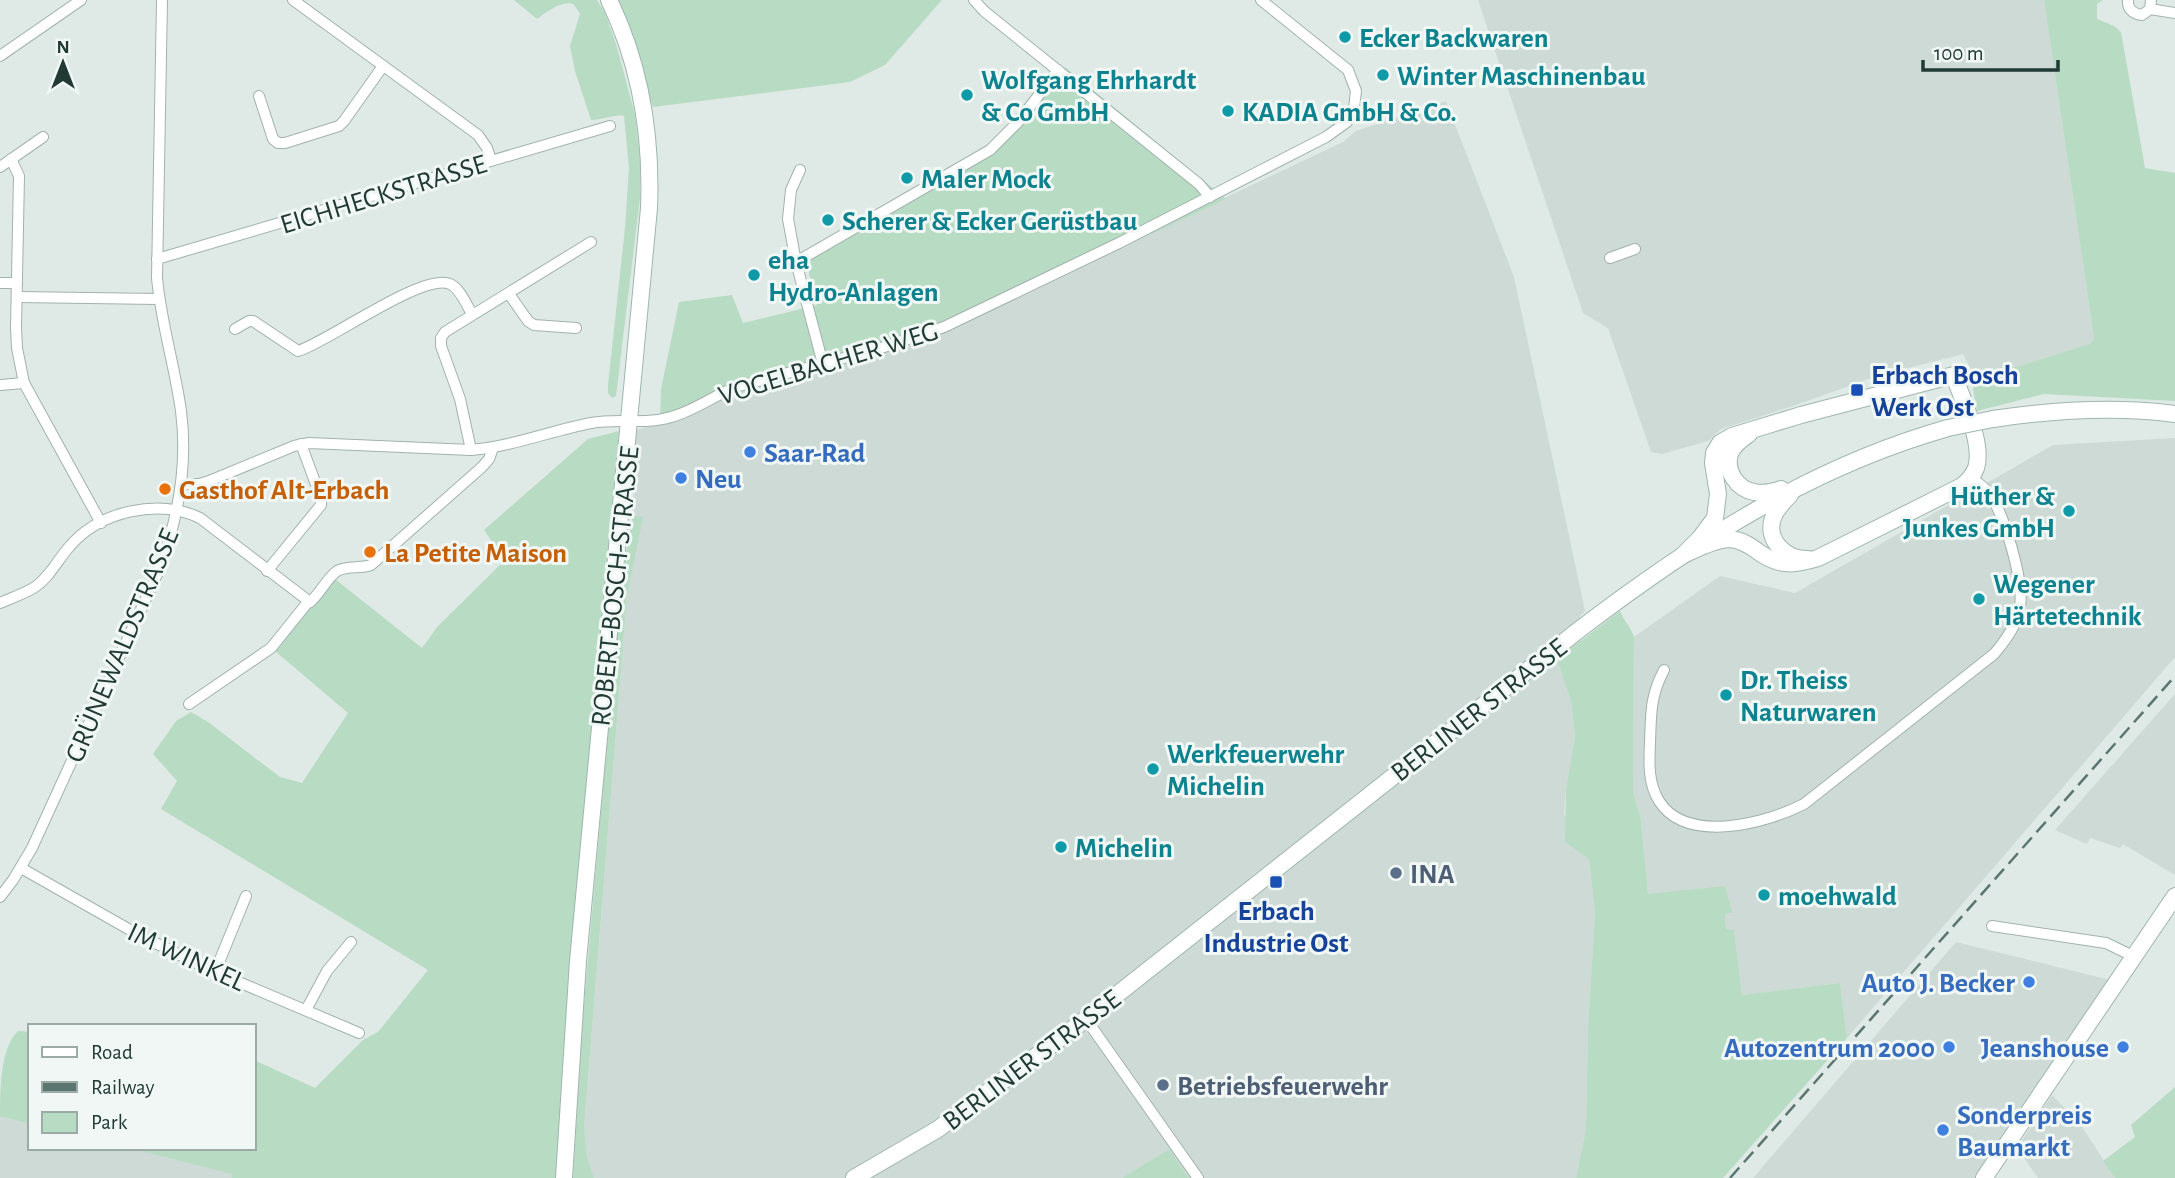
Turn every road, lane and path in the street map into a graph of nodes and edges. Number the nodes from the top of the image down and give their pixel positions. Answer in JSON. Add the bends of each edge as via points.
{"nodes":[{"id":1,"x":81,"y":0,"type":"edge"},
{"id":2,"x":162,"y":0,"type":"edge"},
{"id":3,"x":293,"y":0,"type":"edge"},
{"id":4,"x":609,"y":0,"type":"edge"},
{"id":5,"x":974,"y":0,"type":"edge"},
{"id":6,"x":1261,"y":0,"type":"edge"},
{"id":7,"x":2128,"y":0,"type":"edge"},
{"id":8,"x":2150,"y":4,"type":"edge"},
{"id":9,"x":2175,"y":13,"type":"edge"},
{"id":10,"x":0,"y":56,"type":"edge"},
{"id":11,"x":383,"y":66,"type":"junction"},
{"id":12,"x":1058,"y":70,"type":"junction"},
{"id":13,"x":259,"y":96,"type":"dead end"},
{"id":14,"x":610,"y":126,"type":"dead end"},
{"id":15,"x":43,"y":137,"type":"dead end"},
{"id":16,"x":10,"y":159,"type":"junction"},
{"id":17,"x":491,"y":160,"type":"junction"},
{"id":18,"x":0,"y":167,"type":"edge"},
{"id":19,"x":800,"y":170,"type":"dead end"},
{"id":20,"x":1210,"y":197,"type":"junction"},
{"id":21,"x":591,"y":242,"type":"dead end"},
{"id":22,"x":1635,"y":249,"type":"dead end"},
{"id":23,"x":1610,"y":258,"type":"dead end"},
{"id":24,"x":157,"y":259,"type":"junction"},
{"id":25,"x":796,"y":262,"type":"junction"},
{"id":26,"x":0,"y":283,"type":"edge"},
{"id":27,"x":17,"y":284,"type":"junction"},
{"id":28,"x":509,"y":294,"type":"junction"},
{"id":29,"x":17,"y":297,"type":"junction"},
{"id":30,"x":159,"y":299,"type":"junction"},
{"id":31,"x":472,"y":314,"type":"junction"},
{"id":32,"x":576,"y":328,"type":"dead end"},
{"id":33,"x":235,"y":329,"type":"dead end"},
{"id":34,"x":823,"y":363,"type":"junction"},
{"id":35,"x":24,"y":383,"type":"junction"},
{"id":36,"x":0,"y":385,"type":"edge"},
{"id":37,"x":2175,"y":414,"type":"edge"},
{"id":38,"x":630,"y":422,"type":"junction"},
{"id":39,"x":1759,"y":428,"type":"junction"},
{"id":40,"x":301,"y":444,"type":"junction"},
{"id":41,"x":493,"y":448,"type":"junction"},
{"id":42,"x":471,"y":450,"type":"junction"},
{"id":43,"x":1813,"y":478,"type":"junction"},
{"id":44,"x":1971,"y":478,"type":"junction"},
{"id":45,"x":181,"y":484,"type":"junction"},
{"id":46,"x":177,"y":510,"type":"junction"},
{"id":47,"x":101,"y":523,"type":"junction"},
{"id":48,"x":1683,"y":555,"type":"junction"},
{"id":49,"x":1818,"y":558,"type":"junction"},
{"id":50,"x":268,"y":571,"type":"junction"},
{"id":51,"x":308,"y":602,"type":"junction"},
{"id":52,"x":0,"y":603,"type":"edge"},
{"id":53,"x":1664,"y":670,"type":"dead end"},
{"id":54,"x":189,"y":704,"type":"dead end"},
{"id":55,"x":21,"y":868,"type":"junction"},
{"id":56,"x":246,"y":896,"type":"dead end"},
{"id":57,"x":2175,"y":896,"type":"edge"},
{"id":58,"x":0,"y":897,"type":"edge"},
{"id":59,"x":1992,"y":926,"type":"dead end"},
{"id":60,"x":351,"y":942,"type":"dead end"},
{"id":61,"x":2135,"y":957,"type":"junction"},
{"id":62,"x":215,"y":972,"type":"junction"},
{"id":63,"x":306,"y":1010,"type":"junction"},
{"id":64,"x":1086,"y":1019,"type":"junction"},
{"id":65,"x":359,"y":1033,"type":"dead end"},
{"id":66,"x":564,"y":1178,"type":"edge"},
{"id":67,"x":854,"y":1178,"type":"edge"},
{"id":68,"x":1198,"y":1178,"type":"edge"},
{"id":69,"x":1984,"y":1178,"type":"edge"}],
"edges":[{"from":1,"to":10,"type":"street"},
{"from":2,"to":24,"type":"street","name":"GRÜNEWALDSTRASSE"},
{"from":3,"to":11,"type":"street"},
{"from":4,"to":38,"type":"street","name":"ROBERT-BOSCH-STRASSE","via":[[637,77],[650,154]]},
{"from":5,"to":12,"type":"street"},
{"from":6,"to":20,"type":"street","name":"VOGELBACHER WEG","via":[[1348,71],[1356,90],[1354,108],[1348,122],[1326,137]]},
{"from":7,"to":8,"type":"street","via":[[2136,14],[2142,15]]},
{"from":8,"to":9,"type":"street"},
{"from":11,"to":13,"type":"street","via":[[339,126],[285,143],[273,139]]},
{"from":11,"to":17,"type":"street","via":[[478,135]]},
{"from":12,"to":20,"type":"street"},
{"from":12,"to":25,"type":"street","via":[[990,150]]},
{"from":14,"to":17,"type":"street","name":"EICHHECKSTRASSE"},
{"from":15,"to":16,"type":"street"},
{"from":16,"to":18,"type":"street"},
{"from":16,"to":27,"type":"street","via":[[19,176]]},
{"from":17,"to":24,"type":"street","name":"EICHHECKSTRASSE"},
{"from":19,"to":25,"type":"street","via":[[788,205]]},
{"from":20,"to":34,"type":"street","name":"VOGELBACHER WEG","via":[[961,320]]},
{"from":21,"to":28,"type":"street"},
{"from":22,"to":23,"type":"street"},
{"from":24,"to":30,"type":"street","name":"GRÜNEWALDSTRASSE"},
{"from":25,"to":34,"type":"street"},
{"from":26,"to":27,"type":"street"},
{"from":27,"to":29,"type":"street"},
{"from":28,"to":31,"type":"street"},
{"from":28,"to":32,"type":"street","via":[[534,325]]},
{"from":29,"to":30,"type":"street"},
{"from":29,"to":35,"type":"street"},
{"from":30,"to":45,"type":"street","name":"GRÜNEWALDSTRASSE","via":[[181,412]]},
{"from":31,"to":33,"type":"street","via":[[454,286],[438,282],[383,305],[298,351],[253,321]]},
{"from":31,"to":42,"type":"street","via":[[441,338]]},
{"from":34,"to":38,"type":"street","name":"VOGELBACHER WEG","via":[[739,386],[673,417]]},
{"from":35,"to":36,"type":"street"},
{"from":35,"to":47,"type":"street"},
{"from":37,"to":43,"type":"street","name":"BERLINER STRASSE","bridge":true,"via":[[2081,410],[1993,419],[1871,453]]},
{"from":38,"to":41,"type":"street","name":"VOGELBACHER WEG","via":[[589,423]]},
{"from":38,"to":66,"type":"street","name":"ROBERT-BOSCH-STRASSE","via":[[578,961]]},
{"from":39,"to":43,"type":"street","via":[[1729,455],[1735,482],[1754,493],[1766,493]]},
{"from":39,"to":44,"type":"street","via":[[1954,375],[1977,445]]},
{"from":39,"to":48,"type":"street","via":[[1732,436],[1714,453],[1715,518]]},
{"from":40,"to":42,"type":"street","name":"VOGELBACHER WEG"},
{"from":40,"to":45,"type":"street","name":"VOGELBACHER WEG","via":[[200,484]]},
{"from":40,"to":50,"type":"street","via":[[321,505]]},
{"from":41,"to":42,"type":"street","name":"VOGELBACHER WEG"},
{"from":41,"to":51,"type":"street","via":[[482,467],[371,565],[340,570]]},
{"from":43,"to":48,"type":"street","name":"BERLINER STRASSE"},
{"from":43,"to":49,"type":"street","via":[[1777,510],[1772,533],[1775,543],[1792,557]]},
{"from":44,"to":49,"type":"street"},
{"from":44,"to":53,"type":"street","via":[[1996,504],[2016,563],[2021,595],[2011,632],[1994,654],[1804,804],[1755,822],[1723,826],[1690,823],[1665,808],[1654,790],[1649,766],[1652,700]]},
{"from":45,"to":46,"type":"street","name":"GRÜNEWALDSTRASSE"},
{"from":46,"to":47,"type":"street","via":[[139,510]]},
{"from":46,"to":50,"type":"street","via":[[200,518]]},
{"from":46,"to":55,"type":"street","name":"GRÜNEWALDSTRASSE","via":[[159,570]]},
{"from":47,"to":52,"type":"street","via":[[69,546],[34,587]]},
{"from":48,"to":49,"type":"street","via":[[1731,539],[1787,565]]},
{"from":48,"to":64,"type":"street","name":"BERLINER STRASSE","via":[[1580,629]]},
{"from":50,"to":51,"type":"street"},
{"from":51,"to":54,"type":"street","via":[[271,648]]},
{"from":55,"to":58,"type":"street","name":"GRÜNEWALDSTRASSE"},
{"from":55,"to":62,"type":"street","name":"IM WINKEL"},
{"from":56,"to":62,"type":"street"},
{"from":57,"to":61,"type":"street"},
{"from":59,"to":61,"type":"street","via":[[2106,943]]},
{"from":60,"to":63,"type":"street","via":[[327,971]]},
{"from":61,"to":69,"type":"street"},
{"from":62,"to":63,"type":"street","name":"IM WINKEL"},
{"from":63,"to":65,"type":"street","name":"IM WINKEL"},
{"from":64,"to":67,"type":"street","name":"BERLINER STRASSE","via":[[938,1129]]},
{"from":64,"to":68,"type":"street"}]}
